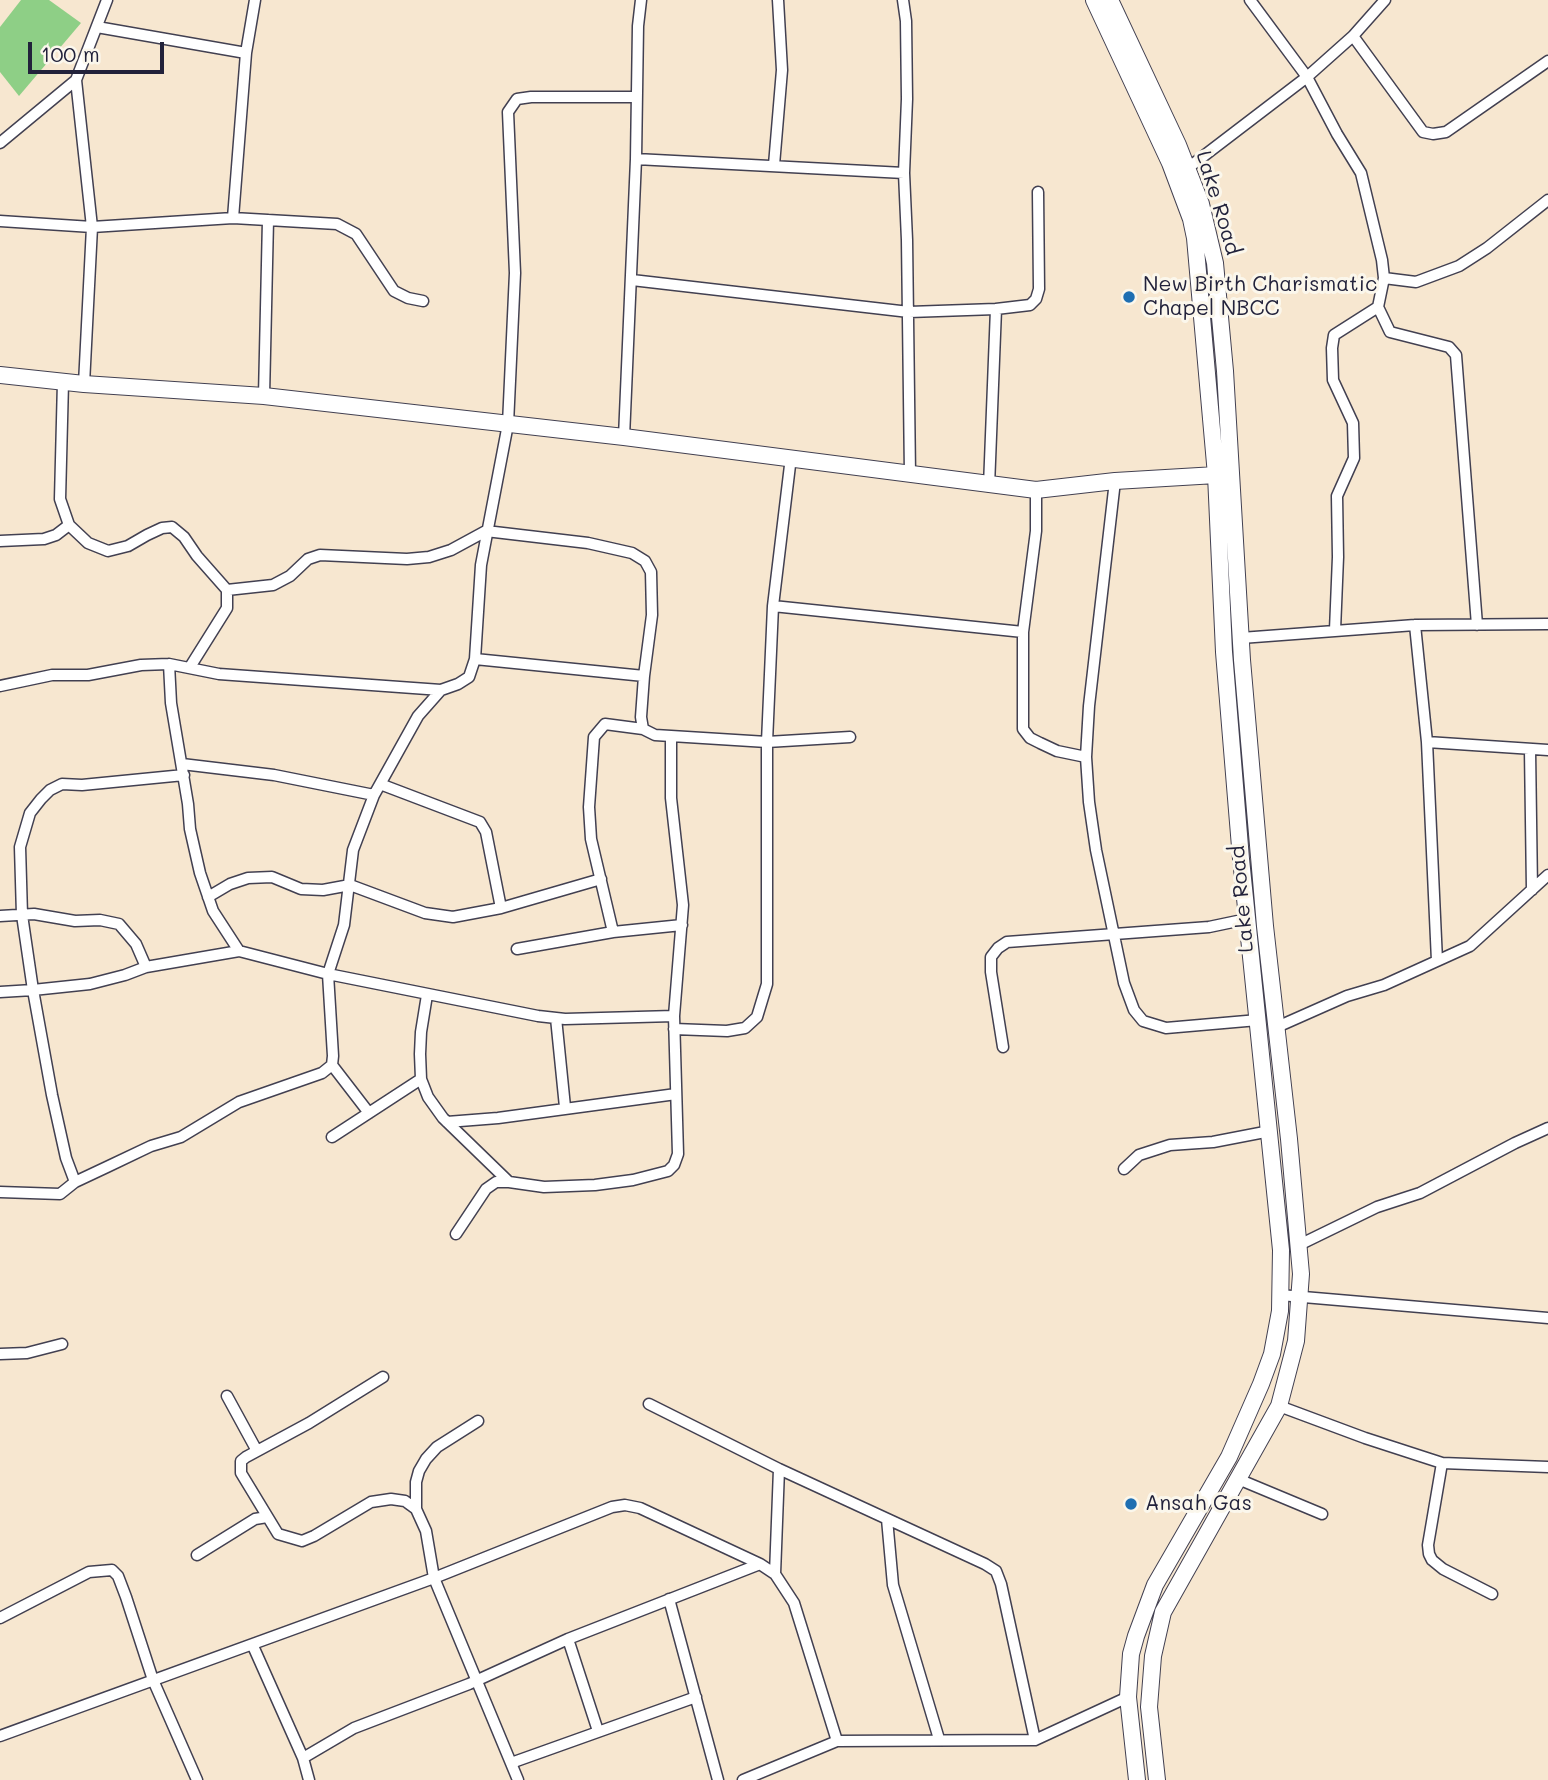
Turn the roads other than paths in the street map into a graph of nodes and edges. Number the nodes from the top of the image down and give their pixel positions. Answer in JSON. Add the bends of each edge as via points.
{"nodes":[{"id":1,"x":107,"y":0,"type":"edge"},
{"id":2,"x":255,"y":0,"type":"edge"},
{"id":3,"x":641,"y":0,"type":"edge"},
{"id":4,"x":778,"y":0,"type":"edge"},
{"id":5,"x":904,"y":0,"type":"edge"},
{"id":6,"x":1094,"y":0,"type":"edge"},
{"id":7,"x":1110,"y":0,"type":"edge"},
{"id":8,"x":1250,"y":0,"type":"edge"},
{"id":9,"x":1384,"y":0,"type":"edge"},
{"id":10,"x":97,"y":27,"type":"junction"},
{"id":11,"x":1353,"y":36,"type":"junction"},
{"id":12,"x":246,"y":53,"type":"junction"},
{"id":13,"x":1548,"y":61,"type":"edge"},
{"id":14,"x":1307,"y":77,"type":"junction"},
{"id":15,"x":76,"y":80,"type":"junction"},
{"id":16,"x":636,"y":97,"type":"junction"},
{"id":17,"x":0,"y":142,"type":"edge"},
{"id":18,"x":636,"y":159,"type":"junction"},
{"id":19,"x":774,"y":165,"type":"junction"},
{"id":20,"x":904,"y":173,"type":"junction"},
{"id":21,"x":1181,"y":173,"type":"junction"},
{"id":22,"x":1038,"y":192,"type":"dead end"},
{"id":23,"x":1548,"y":200,"type":"edge"},
{"id":24,"x":233,"y":218,"type":"junction"},
{"id":25,"x":268,"y":220,"type":"junction"},
{"id":26,"x":0,"y":221,"type":"edge"},
{"id":27,"x":92,"y":227,"type":"junction"},
{"id":28,"x":1384,"y":278,"type":"junction"},
{"id":29,"x":632,"y":280,"type":"junction"},
{"id":30,"x":423,"y":301,"type":"dead end"},
{"id":31,"x":1378,"y":307,"type":"junction"},
{"id":32,"x":996,"y":309,"type":"junction"},
{"id":33,"x":909,"y":312,"type":"junction"},
{"id":34,"x":0,"y":375,"type":"edge"},
{"id":35,"x":64,"y":382,"type":"junction"},
{"id":36,"x":83,"y":384,"type":"junction"},
{"id":37,"x":264,"y":396,"type":"junction"},
{"id":38,"x":508,"y":424,"type":"junction"},
{"id":39,"x":624,"y":436,"type":"junction"},
{"id":40,"x":791,"y":457,"type":"junction"},
{"id":41,"x":910,"y":475,"type":"junction"},
{"id":42,"x":1216,"y":475,"type":"junction"},
{"id":43,"x":1115,"y":481,"type":"junction"},
{"id":44,"x":989,"y":485,"type":"junction"},
{"id":45,"x":1036,"y":490,"type":"junction"},
{"id":46,"x":69,"y":524,"type":"junction"},
{"id":47,"x":486,"y":531,"type":"junction"},
{"id":48,"x":0,"y":541,"type":"edge"},
{"id":49,"x":228,"y":590,"type":"junction"},
{"id":50,"x":773,"y":606,"type":"junction"},
{"id":51,"x":1548,"y":624,"type":"edge"},
{"id":52,"x":1415,"y":625,"type":"junction"},
{"id":53,"x":1477,"y":625,"type":"junction"},
{"id":54,"x":1335,"y":630,"type":"junction"},
{"id":55,"x":1023,"y":632,"type":"junction"},
{"id":56,"x":1241,"y":638,"type":"junction"},
{"id":57,"x":475,"y":659,"type":"junction"},
{"id":58,"x":169,"y":664,"type":"junction"},
{"id":59,"x":190,"y":667,"type":"junction"},
{"id":60,"x":644,"y":676,"type":"junction"},
{"id":61,"x":0,"y":686,"type":"edge"},
{"id":62,"x":440,"y":691,"type":"junction"},
{"id":63,"x":643,"y":729,"type":"junction"},
{"id":64,"x":671,"y":736,"type":"junction"},
{"id":65,"x":850,"y":737,"type":"dead end"},
{"id":66,"x":767,"y":742,"type":"junction"},
{"id":67,"x":1427,"y":742,"type":"junction"},
{"id":68,"x":1530,"y":750,"type":"junction"},
{"id":69,"x":1548,"y":750,"type":"edge"},
{"id":70,"x":1086,"y":757,"type":"junction"},
{"id":71,"x":183,"y":770,"type":"junction"},
{"id":72,"x":380,"y":784,"type":"junction"},
{"id":73,"x":374,"y":795,"type":"junction"},
{"id":74,"x":1548,"y":875,"type":"edge"},
{"id":75,"x":601,"y":880,"type":"junction"},
{"id":76,"x":350,"y":885,"type":"junction"},
{"id":77,"x":1532,"y":890,"type":"junction"},
{"id":78,"x":208,"y":897,"type":"junction"},
{"id":79,"x":501,"y":908,"type":"junction"},
{"id":80,"x":22,"y":915,"type":"junction"},
{"id":81,"x":0,"y":916,"type":"edge"},
{"id":82,"x":1247,"y":919,"type":"junction"},
{"id":83,"x":682,"y":925,"type":"junction"},
{"id":84,"x":613,"y":932,"type":"junction"},
{"id":85,"x":1113,"y":934,"type":"junction"},
{"id":86,"x":516,"y":949,"type":"dead end"},
{"id":87,"x":240,"y":951,"type":"junction"},
{"id":88,"x":1437,"y":961,"type":"junction"},
{"id":89,"x":146,"y":967,"type":"junction"},
{"id":90,"x":328,"y":974,"type":"junction"},
{"id":91,"x":33,"y":990,"type":"junction"},
{"id":92,"x":0,"y":992,"type":"edge"},
{"id":93,"x":427,"y":995,"type":"junction"},
{"id":94,"x":674,"y":1016,"type":"junction"},
{"id":95,"x":556,"y":1018,"type":"junction"},
{"id":96,"x":1258,"y":1020,"type":"junction"},
{"id":97,"x":1277,"y":1027,"type":"junction"},
{"id":98,"x":674,"y":1029,"type":"junction"},
{"id":99,"x":1003,"y":1047,"type":"dead end"},
{"id":100,"x":332,"y":1065,"type":"junction"},
{"id":101,"x":421,"y":1079,"type":"junction"},
{"id":102,"x":676,"y":1094,"type":"junction"},
{"id":103,"x":565,"y":1107,"type":"junction"},
{"id":104,"x":369,"y":1112,"type":"junction"},
{"id":105,"x":447,"y":1122,"type":"junction"},
{"id":106,"x":1548,"y":1128,"type":"edge"},
{"id":107,"x":1270,"y":1132,"type":"junction"},
{"id":108,"x":332,"y":1137,"type":"dead end"},
{"id":109,"x":1124,"y":1169,"type":"dead end"},
{"id":110,"x":75,"y":1182,"type":"junction"},
{"id":111,"x":509,"y":1182,"type":"junction"},
{"id":112,"x":0,"y":1192,"type":"edge"},
{"id":113,"x":456,"y":1234,"type":"dead end"},
{"id":114,"x":1299,"y":1245,"type":"junction"},
{"id":115,"x":1280,"y":1295,"type":"junction"},
{"id":116,"x":1301,"y":1298,"type":"junction"},
{"id":117,"x":1548,"y":1318,"type":"edge"},
{"id":118,"x":62,"y":1344,"type":"dead end"},
{"id":119,"x":0,"y":1354,"type":"edge"},
{"id":120,"x":383,"y":1377,"type":"dead end"},
{"id":121,"x":227,"y":1396,"type":"dead end"},
{"id":122,"x":649,"y":1404,"type":"dead end"},
{"id":123,"x":1279,"y":1406,"type":"junction"},
{"id":124,"x":478,"y":1421,"type":"dead end"},
{"id":125,"x":257,"y":1451,"type":"junction"},
{"id":126,"x":1442,"y":1463,"type":"junction"},
{"id":127,"x":1548,"y":1467,"type":"edge"},
{"id":128,"x":779,"y":1469,"type":"junction"},
{"id":129,"x":1238,"y":1479,"type":"junction"},
{"id":130,"x":416,"y":1509,"type":"junction"},
{"id":131,"x":1322,"y":1514,"type":"dead end"},
{"id":132,"x":267,"y":1517,"type":"junction"},
{"id":133,"x":887,"y":1519,"type":"junction"},
{"id":134,"x":197,"y":1555,"type":"dead end"},
{"id":135,"x":760,"y":1564,"type":"junction"},
{"id":136,"x":775,"y":1574,"type":"junction"},
{"id":137,"x":434,"y":1578,"type":"junction"},
{"id":138,"x":1492,"y":1594,"type":"dead end"},
{"id":139,"x":669,"y":1599,"type":"junction"},
{"id":140,"x":0,"y":1618,"type":"edge"},
{"id":141,"x":568,"y":1639,"type":"junction"},
{"id":142,"x":253,"y":1646,"type":"junction"},
{"id":143,"x":476,"y":1679,"type":"junction"},
{"id":144,"x":153,"y":1680,"type":"junction"},
{"id":145,"x":696,"y":1697,"type":"junction"},
{"id":146,"x":1128,"y":1697,"type":"junction"},
{"id":147,"x":598,"y":1731,"type":"junction"},
{"id":148,"x":0,"y":1736,"type":"edge"},
{"id":149,"x":939,"y":1739,"type":"junction"},
{"id":150,"x":1035,"y":1740,"type":"junction"},
{"id":151,"x":837,"y":1741,"type":"junction"},
{"id":152,"x":303,"y":1758,"type":"junction"},
{"id":153,"x":511,"y":1763,"type":"junction"},
{"id":154,"x":197,"y":1780,"type":"edge"},
{"id":155,"x":309,"y":1780,"type":"edge"},
{"id":156,"x":518,"y":1780,"type":"edge"},
{"id":157,"x":718,"y":1780,"type":"edge"},
{"id":158,"x":743,"y":1780,"type":"edge"},
{"id":159,"x":1137,"y":1780,"type":"edge"},
{"id":160,"x":1157,"y":1780,"type":"edge"}],
"edges":[{"from":1,"to":10,"type":"street"},
{"from":2,"to":12,"type":"street"},
{"from":3,"to":16,"type":"street"},
{"from":4,"to":19,"type":"street","via":[[782,69]]},
{"from":5,"to":20,"type":"street"},
{"from":6,"to":21,"type":"main road","name":"Lake Road"},
{"from":7,"to":21,"type":"main road","name":"Lake Road","via":[[1166,118]]},
{"from":8,"to":14,"type":"street"},
{"from":9,"to":11,"type":"street"},
{"from":10,"to":12,"type":"street"},
{"from":10,"to":15,"type":"street"},
{"from":11,"to":13,"type":"street","via":[[1423,132],[1433,134],[1446,132]]},
{"from":11,"to":14,"type":"street"},
{"from":12,"to":24,"type":"street"},
{"from":14,"to":21,"type":"street"},
{"from":14,"to":28,"type":"street","via":[[1361,173]]},
{"from":15,"to":17,"type":"street"},
{"from":15,"to":27,"type":"street"},
{"from":16,"to":18,"type":"street"},
{"from":16,"to":38,"type":"street","via":[[531,97],[517,99],[508,112],[515,273]]},
{"from":18,"to":19,"type":"street"},
{"from":18,"to":29,"type":"street"},
{"from":19,"to":20,"type":"street"},
{"from":20,"to":33,"type":"street"},
{"from":21,"to":42,"type":"main road","name":"Lake Road","via":[[1195,238]]},
{"from":21,"to":56,"type":"main road","name":"Lake Road","via":[[1200,204],[1215,263]]},
{"from":22,"to":32,"type":"street","via":[[1036,299],[1030,305]]},
{"from":23,"to":28,"type":"street","via":[[1459,266],[1416,282]]},
{"from":24,"to":25,"type":"street"},
{"from":24,"to":27,"type":"street"},
{"from":25,"to":30,"type":"street","via":[[337,224],[356,233],[394,291]]},
{"from":25,"to":37,"type":"street"},
{"from":26,"to":27,"type":"street"},
{"from":27,"to":36,"type":"street"},
{"from":28,"to":31,"type":"street"},
{"from":29,"to":33,"type":"street"},
{"from":29,"to":39,"type":"street"},
{"from":31,"to":53,"type":"street","via":[[1390,332],[1449,347],[1456,355]]},
{"from":31,"to":54,"type":"street","via":[[1334,335],[1332,348],[1333,380],[1353,424],[1354,458],[1337,496]]},
{"from":32,"to":33,"type":"street"},
{"from":32,"to":44,"type":"street"},
{"from":33,"to":41,"type":"street"},
{"from":34,"to":35,"type":"main road"},
{"from":35,"to":36,"type":"main road"},
{"from":35,"to":46,"type":"street","via":[[60,499]]},
{"from":36,"to":37,"type":"main road"},
{"from":37,"to":38,"type":"main road"},
{"from":38,"to":39,"type":"main road"},
{"from":38,"to":47,"type":"street"},
{"from":39,"to":40,"type":"main road"},
{"from":40,"to":41,"type":"main road"},
{"from":40,"to":50,"type":"street"},
{"from":41,"to":44,"type":"main road"},
{"from":42,"to":43,"type":"main road"},
{"from":42,"to":82,"type":"main road","name":"Lake Road","via":[[1224,652]]},
{"from":43,"to":45,"type":"main road"},
{"from":43,"to":70,"type":"street"},
{"from":44,"to":45,"type":"main road"},
{"from":45,"to":55,"type":"street"},
{"from":46,"to":48,"type":"street","via":[[44,539]]},
{"from":46,"to":49,"type":"street","via":[[88,543],[108,551],[172,527]]},
{"from":47,"to":49,"type":"street","via":[[429,557],[320,555],[273,585]]},
{"from":47,"to":57,"type":"street"},
{"from":47,"to":60,"type":"street","via":[[588,543],[632,553],[645,561],[653,591]]},
{"from":49,"to":59,"type":"street","via":[[228,608]]},
{"from":50,"to":55,"type":"street"},
{"from":50,"to":66,"type":"street"},
{"from":51,"to":53,"type":"street"},
{"from":52,"to":53,"type":"street"},
{"from":52,"to":54,"type":"street"},
{"from":52,"to":67,"type":"street"},
{"from":54,"to":56,"type":"street"},
{"from":55,"to":70,"type":"street","via":[[1023,729],[1030,738],[1057,751]]},
{"from":56,"to":97,"type":"main road","name":"Lake Road"},
{"from":57,"to":60,"type":"street"},
{"from":57,"to":62,"type":"street","via":[[469,677]]},
{"from":58,"to":59,"type":"street"},
{"from":58,"to":61,"type":"street","via":[[52,675]]},
{"from":58,"to":71,"type":"street"},
{"from":59,"to":62,"type":"street","via":[[219,674]]},
{"from":60,"to":63,"type":"street"},
{"from":62,"to":72,"type":"street","via":[[418,716]]},
{"from":63,"to":64,"type":"street"},
{"from":63,"to":75,"type":"street","via":[[605,724],[594,737],[589,807]]},
{"from":64,"to":66,"type":"street"},
{"from":64,"to":83,"type":"street","via":[[671,798]]},
{"from":65,"to":66,"type":"street"},
{"from":66,"to":98,"type":"street","via":[[767,984],[763,1002],[757,1017],[745,1028]]},
{"from":67,"to":68,"type":"street"},
{"from":67,"to":88,"type":"street"},
{"from":68,"to":69,"type":"street"},
{"from":68,"to":77,"type":"street"},
{"from":70,"to":85,"type":"street","via":[[1096,849]]},
{"from":71,"to":73,"type":"street","via":[[274,775]]},
{"from":71,"to":78,"type":"street","via":[[193,846]]},
{"from":71,"to":80,"type":"street","via":[[62,784],[50,790],[30,813],[20,847]]},
{"from":72,"to":73,"type":"street"},
{"from":72,"to":79,"type":"street","via":[[480,822]]},
{"from":73,"to":76,"type":"street","via":[[353,850]]},
{"from":74,"to":77,"type":"street"},
{"from":75,"to":79,"type":"street"},
{"from":75,"to":84,"type":"street"},
{"from":76,"to":78,"type":"street","via":[[302,889],[272,877],[248,877]]},
{"from":76,"to":79,"type":"street","via":[[425,913],[453,917]]},
{"from":76,"to":90,"type":"street","via":[[344,925]]},
{"from":77,"to":88,"type":"street","via":[[1470,946]]},
{"from":78,"to":87,"type":"street"},
{"from":80,"to":81,"type":"street"},
{"from":80,"to":89,"type":"street","via":[[119,924],[136,944]]},
{"from":80,"to":91,"type":"street"},
{"from":82,"to":85,"type":"street","via":[[1209,927]]},
{"from":82,"to":96,"type":"main road","name":"Lake Road"},
{"from":83,"to":84,"type":"street"},
{"from":83,"to":94,"type":"street"},
{"from":84,"to":86,"type":"street"},
{"from":85,"to":96,"type":"street","via":[[1134,1010],[1143,1021],[1166,1028]]},
{"from":85,"to":99,"type":"street","via":[[1007,942],[998,948],[991,957],[991,972]]},
{"from":87,"to":89,"type":"street"},
{"from":87,"to":90,"type":"street"},
{"from":88,"to":97,"type":"street"},
{"from":89,"to":91,"type":"street","via":[[90,984]]},
{"from":90,"to":93,"type":"street"},
{"from":90,"to":100,"type":"street"},
{"from":91,"to":92,"type":"street"},
{"from":91,"to":110,"type":"street","via":[[66,1158]]},
{"from":93,"to":95,"type":"street"},
{"from":93,"to":101,"type":"street"},
{"from":94,"to":95,"type":"street"},
{"from":94,"to":98,"type":"street"},
{"from":95,"to":103,"type":"street"},
{"from":96,"to":107,"type":"main road","name":"Lake Road"},
{"from":97,"to":114,"type":"main road","name":"Lake Road"},
{"from":98,"to":102,"type":"street"},
{"from":100,"to":104,"type":"street"},
{"from":100,"to":110,"type":"street","via":[[322,1073],[240,1102],[181,1137]]},
{"from":101,"to":104,"type":"street"},
{"from":101,"to":105,"type":"street"},
{"from":102,"to":103,"type":"street"},
{"from":102,"to":111,"type":"street","via":[[678,1153],[668,1171],[595,1185],[544,1187]]},
{"from":103,"to":105,"type":"street"},
{"from":104,"to":108,"type":"street"},
{"from":105,"to":111,"type":"street"},
{"from":106,"to":114,"type":"street","via":[[1420,1193],[1377,1207]]},
{"from":107,"to":109,"type":"street","via":[[1170,1145],[1139,1156]]},
{"from":107,"to":115,"type":"main road","name":"Lake Road","via":[[1281,1250]]},
{"from":110,"to":112,"type":"street","via":[[60,1194]]},
{"from":111,"to":113,"type":"street","via":[[496,1182],[486,1189]]},
{"from":114,"to":116,"type":"main road","name":"Lake Road"},
{"from":115,"to":116,"type":"street"},
{"from":115,"to":146,"type":"main road","name":"Lake Road","via":[[1272,1354],[1252,1407],[1229,1457],[1155,1585],[1131,1654]]},
{"from":116,"to":117,"type":"street"},
{"from":116,"to":123,"type":"main road","name":"Lake Road","via":[[1296,1341]]},
{"from":118,"to":119,"type":"street"},
{"from":120,"to":125,"type":"street"},
{"from":121,"to":125,"type":"street"},
{"from":122,"to":128,"type":"street"},
{"from":123,"to":126,"type":"street"},
{"from":123,"to":129,"type":"main road","name":"Lake Road"},
{"from":124,"to":130,"type":"street","via":[[437,1447],[426,1460],[416,1482]]},
{"from":125,"to":132,"type":"street","via":[[241,1461],[240,1467]]},
{"from":126,"to":127,"type":"street"},
{"from":126,"to":138,"type":"street","via":[[1429,1554],[1443,1570]]},
{"from":128,"to":133,"type":"street"},
{"from":128,"to":136,"type":"street"},
{"from":129,"to":131,"type":"street"},
{"from":129,"to":160,"type":"main road","name":"Lake Road","via":[[1163,1612],[1151,1674]]},
{"from":130,"to":132,"type":"street","via":[[405,1501],[371,1502],[302,1541],[278,1534]]},
{"from":130,"to":137,"type":"street","via":[[426,1531]]},
{"from":132,"to":134,"type":"street","via":[[255,1519]]},
{"from":133,"to":149,"type":"street","via":[[893,1585]]},
{"from":133,"to":150,"type":"street","via":[[996,1572]]},
{"from":135,"to":136,"type":"street"},
{"from":135,"to":137,"type":"street","via":[[625,1505]]},
{"from":135,"to":139,"type":"street"},
{"from":136,"to":151,"type":"street","via":[[794,1603]]},
{"from":137,"to":142,"type":"street"},
{"from":137,"to":143,"type":"street"},
{"from":139,"to":141,"type":"street"},
{"from":139,"to":145,"type":"street"},
{"from":140,"to":144,"type":"street","via":[[89,1572],[112,1570],[126,1597]]},
{"from":141,"to":143,"type":"street"},
{"from":141,"to":147,"type":"street"},
{"from":142,"to":144,"type":"street"},
{"from":142,"to":152,"type":"street"},
{"from":143,"to":152,"type":"street","via":[[354,1728]]},
{"from":143,"to":153,"type":"street"},
{"from":144,"to":148,"type":"street"},
{"from":144,"to":154,"type":"street"},
{"from":145,"to":147,"type":"street"},
{"from":145,"to":157,"type":"street"},
{"from":146,"to":150,"type":"street"},
{"from":146,"to":159,"type":"main road","name":"Lake Road"},
{"from":147,"to":153,"type":"street"},
{"from":149,"to":150,"type":"street"},
{"from":149,"to":151,"type":"street"},
{"from":151,"to":158,"type":"street"},
{"from":152,"to":155,"type":"street"},
{"from":153,"to":156,"type":"street"}]}
